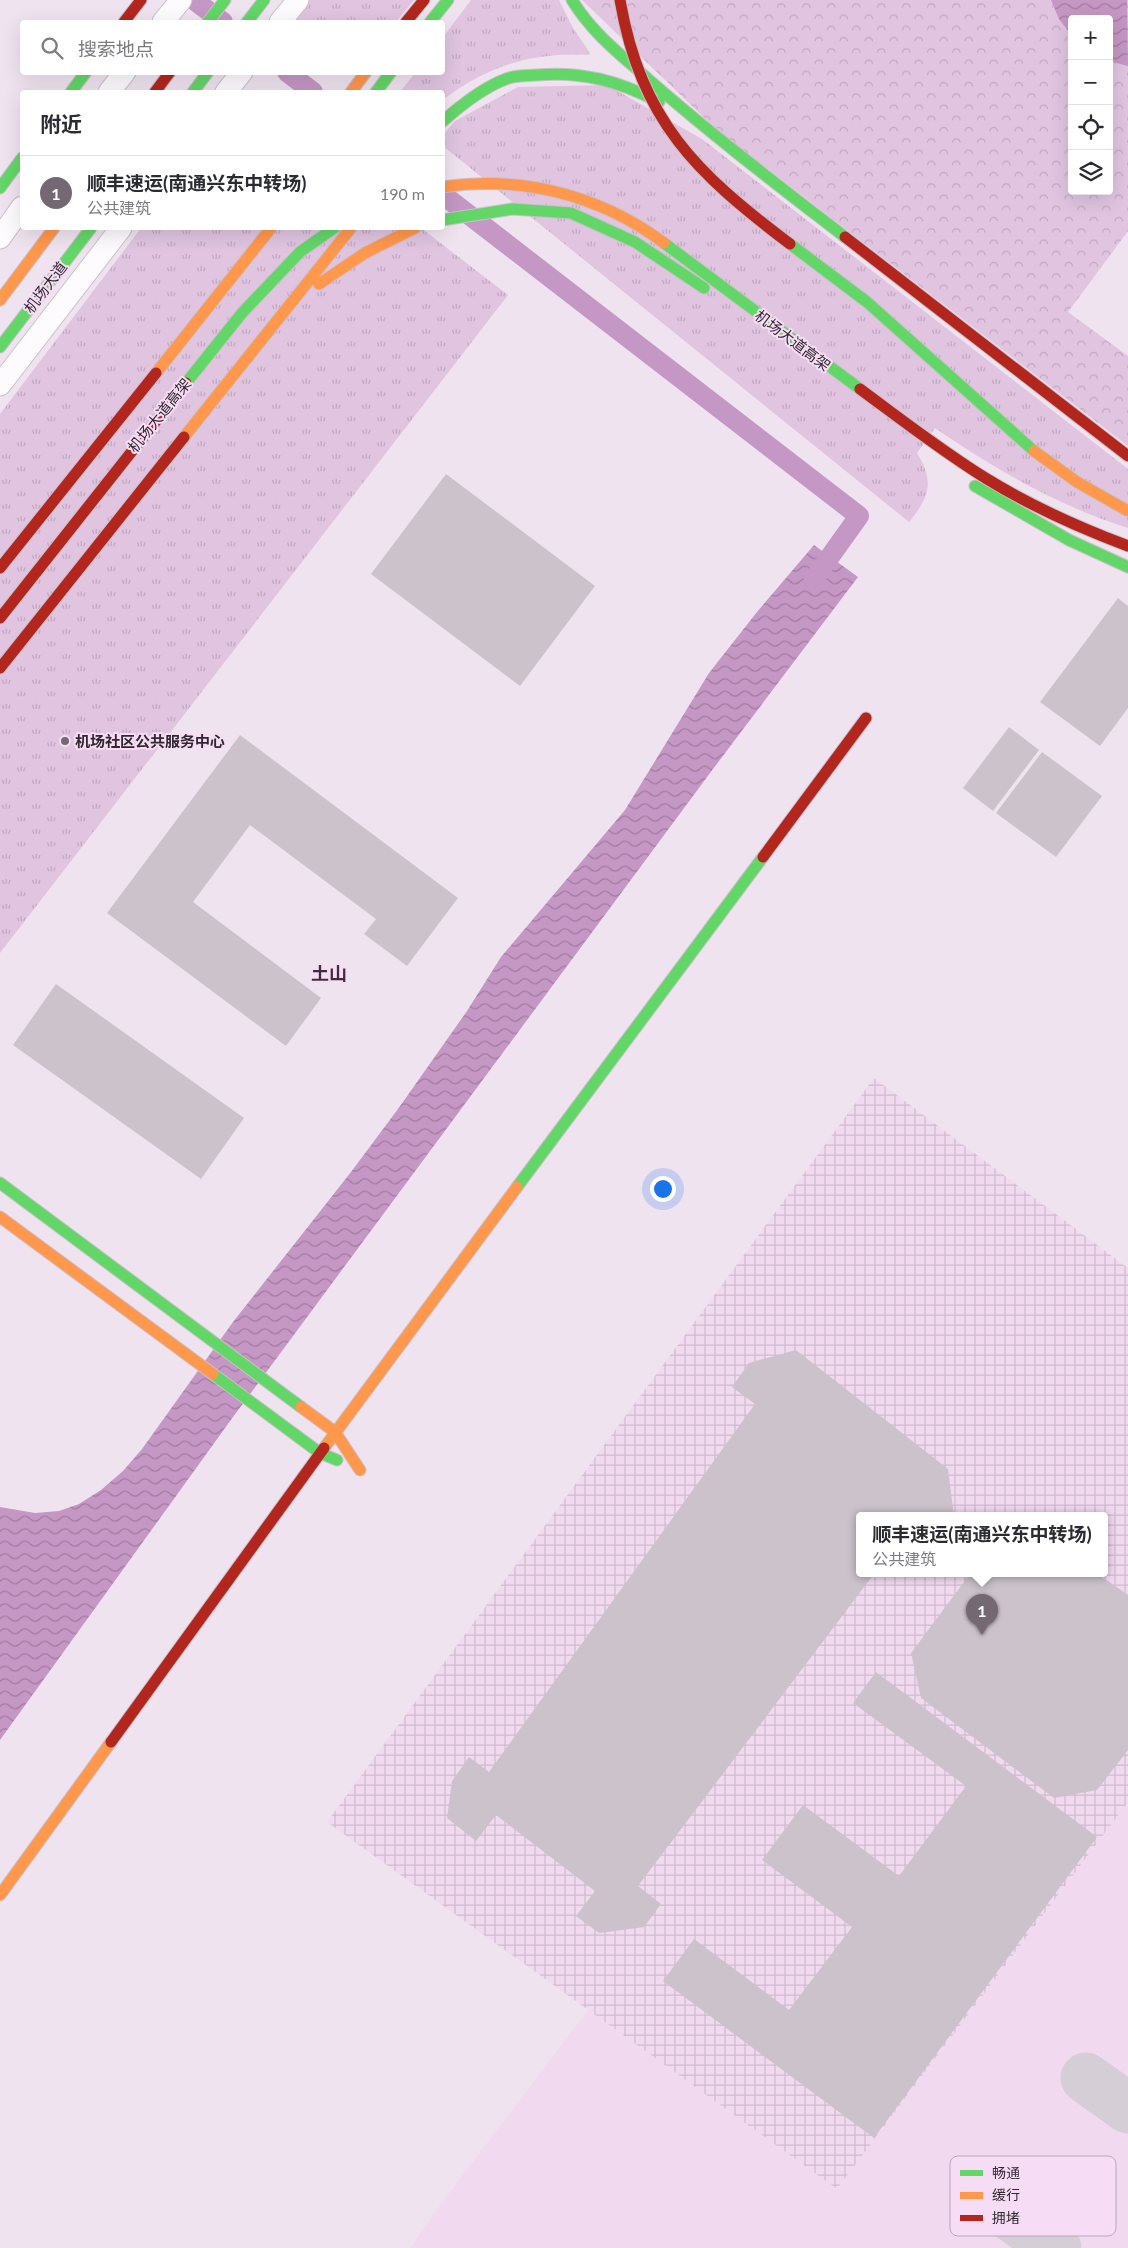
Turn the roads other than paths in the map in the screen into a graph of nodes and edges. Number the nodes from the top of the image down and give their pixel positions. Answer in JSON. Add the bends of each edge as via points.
{"nodes":[{"id":1,"x":181,"y":0,"type":"edge"},
{"id":2,"x":224,"y":0,"type":"edge"},
{"id":3,"x":298,"y":0,"type":"edge"},
{"id":4,"x":424,"y":0,"type":"edge"},
{"id":5,"x":448,"y":0,"type":"edge"},
{"id":6,"x":572,"y":0,"type":"edge"},
{"id":7,"x":620,"y":0,"type":"edge"},
{"id":8,"x":262,"y":3,"type":"edge"},
{"id":9,"x":138,"y":4,"type":"edge"},
{"id":10,"x":126,"y":20,"type":"edge"},
{"id":11,"x":165,"y":20,"type":"edge"},
{"id":12,"x":209,"y":20,"type":"edge"},
{"id":13,"x":249,"y":20,"type":"edge"},
{"id":14,"x":283,"y":20,"type":"edge"},
{"id":15,"x":408,"y":20,"type":"edge"},
{"id":16,"x":432,"y":20,"type":"edge"},
{"id":17,"x":84,"y":75,"type":"edge"},
{"id":18,"x":123,"y":75,"type":"edge"},
{"id":19,"x":168,"y":75,"type":"edge"},
{"id":20,"x":206,"y":75,"type":"edge"},
{"id":21,"x":240,"y":75,"type":"edge"},
{"id":22,"x":364,"y":75,"type":"edge"},
{"id":23,"x":389,"y":75,"type":"edge"},
{"id":24,"x":72,"y":90,"type":"edge"},
{"id":25,"x":111,"y":90,"type":"edge"},
{"id":26,"x":156,"y":90,"type":"edge"},
{"id":27,"x":194,"y":90,"type":"edge"},
{"id":28,"x":228,"y":90,"type":"edge"},
{"id":29,"x":352,"y":90,"type":"edge"},
{"id":30,"x":378,"y":90,"type":"edge"},
{"id":31,"x":445,"y":119,"type":"edge"},
{"id":32,"x":700,"y":124,"type":"junction"},
{"id":33,"x":20,"y":161,"type":"edge"},
{"id":34,"x":445,"y":186,"type":"edge"},
{"id":35,"x":0,"y":188,"type":"edge"},
{"id":36,"x":20,"y":211,"type":"edge"},
{"id":37,"x":445,"y":220,"type":"edge"},
{"id":38,"x":52,"y":230,"type":"edge"},
{"id":39,"x":89,"y":230,"type":"edge"},
{"id":40,"x":119,"y":230,"type":"edge"},
{"id":41,"x":331,"y":230,"type":"edge"},
{"id":42,"x":349,"y":230,"type":"edge"},
{"id":43,"x":411,"y":230,"type":"edge"},
{"id":44,"x":268,"y":231,"type":"edge"},
{"id":45,"x":0,"y":238,"type":"edge"},
{"id":46,"x":714,"y":296,"type":"dead end"},
{"id":47,"x":0,"y":300,"type":"edge"},
{"id":48,"x":288,"y":308,"type":"junction"},
{"id":49,"x":0,"y":347,"type":"edge"},
{"id":50,"x":0,"y":385,"type":"edge"},
{"id":51,"x":1128,"y":456,"type":"edge"},
{"id":52,"x":967,"y":481,"type":"dead end"},
{"id":53,"x":1128,"y":511,"type":"edge"},
{"id":54,"x":1128,"y":546,"type":"edge"},
{"id":55,"x":1128,"y":567,"type":"edge"},
{"id":56,"x":0,"y":568,"type":"edge"},
{"id":57,"x":0,"y":618,"type":"edge"},
{"id":58,"x":0,"y":668,"type":"edge"},
{"id":59,"x":866,"y":718,"type":"dead end"},
{"id":60,"x":0,"y":1183,"type":"edge"},
{"id":61,"x":0,"y":1217,"type":"edge"},
{"id":62,"x":335,"y":1432,"type":"junction"},
{"id":63,"x":320,"y":1453,"type":"junction"},
{"id":64,"x":0,"y":1894,"type":"edge"}],
"edges":[{"from":1,"to":11,"type":"street"},
{"from":2,"to":12,"type":"main road"},
{"from":3,"to":14,"type":"street"},
{"from":4,"to":15,"type":"main road"},
{"from":5,"to":16,"type":"main road"},
{"from":6,"to":32,"type":"main road","via":[[584,20],[604,41]]},
{"from":7,"to":53,"type":"main road","bridge":true,"via":[[627,40],[641,77],[674,138],[703,172],[737,203],[867,303],[1029,447],[1094,493]]},
{"from":8,"to":13,"type":"main road"},
{"from":9,"to":10,"type":"main road"},
{"from":17,"to":24,"type":"main road"},
{"from":18,"to":25,"type":"street"},
{"from":19,"to":26,"type":"main road"},
{"from":20,"to":27,"type":"main road"},
{"from":21,"to":28,"type":"street"},
{"from":22,"to":29,"type":"main road"},
{"from":23,"to":30,"type":"main road"},
{"from":31,"to":32,"type":"main road","via":[[462,104],[508,78],[560,72],[604,78],[626,85]]},
{"from":32,"to":51,"type":"main road"},
{"from":33,"to":35,"type":"main road"},
{"from":34,"to":54,"type":"main road","name":"机场大道高架","via":[[518,184],[565,194],[610,211],[660,240],[883,408],[988,480],[1087,530]]},
{"from":36,"to":45,"type":"street"},
{"from":37,"to":46,"type":"main road","via":[[512,209],[571,213],[635,242]]},
{"from":38,"to":47,"type":"main road","name":"机场大道"},
{"from":39,"to":49,"type":"main road","name":"机场大道"},
{"from":40,"to":50,"type":"street"},
{"from":41,"to":57,"type":"main road","name":"机场大道高架","via":[[300,252],[242,313]]},
{"from":42,"to":48,"type":"main road"},
{"from":43,"to":48,"type":"main road","via":[[377,244]]},
{"from":44,"to":56,"type":"main road","name":"机场大道高架"},
{"from":48,"to":58,"type":"main road"},
{"from":52,"to":55,"type":"main road","via":[[1014,510]]},
{"from":59,"to":62,"type":"main road"},
{"from":60,"to":62,"type":"main road"},
{"from":61,"to":63,"type":"main road"},
{"from":62,"to":63,"type":"main road"},
{"from":62,"to":63,"type":"main road","via":[[360,1470]]},
{"from":63,"to":64,"type":"main road"}]}
